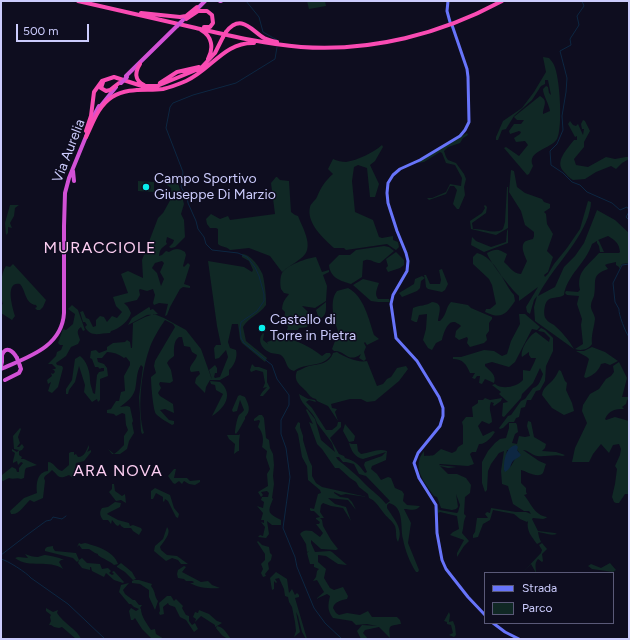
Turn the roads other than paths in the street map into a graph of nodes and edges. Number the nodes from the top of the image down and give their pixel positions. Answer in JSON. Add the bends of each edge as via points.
{"nodes":[{"id":1,"x":78,"y":1,"type":"edge"},
{"id":2,"x":85,"y":1,"type":"edge"},
{"id":3,"x":204,"y":1,"type":"edge"},
{"id":4,"x":208,"y":1,"type":"edge"},
{"id":5,"x":448,"y":1,"type":"edge"},
{"id":6,"x":498,"y":1,"type":"edge"},
{"id":7,"x":502,"y":1,"type":"edge"},
{"id":8,"x":198,"y":7,"type":"junction"},
{"id":9,"x":128,"y":11,"type":"junction"},
{"id":10,"x":185,"y":22,"type":"junction"},
{"id":11,"x":178,"y":27,"type":"junction"},
{"id":12,"x":303,"y":46,"type":"junction"},
{"id":13,"x":140,"y":64,"type":"junction"},
{"id":14,"x":126,"y":76,"type":"junction"},
{"id":15,"x":120,"y":82,"type":"junction"},
{"id":16,"x":158,"y":85,"type":"junction"},
{"id":17,"x":162,"y":89,"type":"junction"},
{"id":18,"x":86,"y":135,"type":"junction"},
{"id":19,"x":75,"y":162,"type":"junction"},
{"id":20,"x":74,"y":180,"type":"dead end"},
{"id":21,"x":64,"y":197,"type":"junction"},
{"id":22,"x":61,"y":206,"type":"dead end"},
{"id":23,"x":66,"y":210,"type":"dead end"},
{"id":24,"x":64,"y":226,"type":"junction"},
{"id":25,"x":64,"y":277,"type":"junction"},
{"id":26,"x":61,"y":290,"type":"dead end"},
{"id":27,"x":63,"y":298,"type":"junction"},
{"id":28,"x":65,"y":320,"type":"dead end"},
{"id":29,"x":2,"y":360,"type":"junction"},
{"id":30,"x":11,"y":363,"type":"junction"},
{"id":31,"x":1,"y":367,"type":"edge"},
{"id":32,"x":5,"y":380,"type":"dead end"},
{"id":33,"x":484,"y":614,"type":"edge"},
{"id":34,"x":494,"y":624,"type":"edge"},
{"id":35,"x":519,"y":639,"type":"edge"}],
"edges":[{"from":1,"to":10,"type":"highway"},
{"from":2,"to":9,"type":"highway"},
{"from":3,"to":8,"type":"highway","name":"Via Aurelia"},
{"from":4,"to":8,"type":"highway"},
{"from":5,"to":33,"type":"main road","via":[[447,11],[467,72],[469,122],[459,137],[421,160],[399,169],[388,183],[388,203],[408,261],[406,273],[392,296],[391,306],[396,338],[416,360],[442,406],[441,424],[414,462],[419,478],[436,505],[437,533],[442,560],[446,569]]},
{"from":6,"to":12,"type":"highway","via":[[451,23],[412,35],[354,45]]},
{"from":7,"to":12,"type":"highway","via":[[457,22],[416,36],[372,45],[328,48]]},
{"from":8,"to":9,"type":"highway","via":[[186,16],[180,17]]},
{"from":8,"to":10,"type":"highway","name":"Via Aurelia"},
{"from":9,"to":10,"type":"highway"},
{"from":10,"to":10,"type":"highway","via":[[201,10],[209,13],[213,19],[212,25],[208,28]]},
{"from":10,"to":11,"type":"highway","name":"Via Aurelia","bridge":true},
{"from":10,"to":12,"type":"highway","via":[[259,40]]},
{"from":10,"to":16,"type":"highway","via":[[208,35],[212,46],[210,56],[200,66],[175,73]]},
{"from":11,"to":13,"type":"highway","name":"Via Aurelia"},
{"from":11,"to":14,"type":"highway","name":"Via Aurelia"},
{"from":12,"to":16,"type":"highway","bridge":true,"via":[[270,41],[249,26],[233,25],[226,32],[213,56],[201,68]]},
{"from":12,"to":17,"type":"highway","via":[[240,44],[221,54],[194,77]]},
{"from":13,"to":14,"type":"highway","name":"Via Aurelia"},
{"from":13,"to":16,"type":"highway","via":[[136,73],[138,81],[144,85]]},
{"from":14,"to":15,"type":"highway","name":"Via Aurelia","bridge":true},
{"from":15,"to":17,"type":"highway","via":[[108,91],[101,87],[104,81],[115,78],[141,87]]},
{"from":15,"to":18,"type":"highway","name":"Via Aurelia","via":[[99,108]]},
{"from":16,"to":18,"type":"highway","via":[[143,86],[114,77],[103,80],[94,92]]},
{"from":17,"to":18,"type":"highway","via":[[126,91],[112,97],[100,109]]},
{"from":18,"to":19,"type":"highway","name":"Via Aurelia"},
{"from":18,"to":21,"type":"highway","name":"Via Aurelia","via":[[69,173]]},
{"from":19,"to":20,"type":"highway"},
{"from":19,"to":24,"type":"highway","name":"Via Aurelia","via":[[65,193]]},
{"from":21,"to":22,"type":"highway"},
{"from":21,"to":27,"type":"highway","name":"Via Aurelia"},
{"from":23,"to":24,"type":"highway"},
{"from":24,"to":25,"type":"highway","name":"Via Aurelia"},
{"from":25,"to":28,"type":"highway"},
{"from":25,"to":31,"type":"highway","name":"Via Aurelia","via":[[64,316],[56,336],[42,350]]},
{"from":26,"to":27,"type":"highway"},
{"from":27,"to":30,"type":"highway","name":"Via Aurelia","via":[[62,320],[53,339],[36,352]]},
{"from":29,"to":30,"type":"highway"},
{"from":29,"to":31,"type":"highway"},
{"from":29,"to":32,"type":"highway","bridge":true,"via":[[2,353],[7,350],[13,352],[21,370]]},
{"from":30,"to":31,"type":"highway","name":"Via Aurelia"},
{"from":34,"to":35,"type":"main road"}]}
